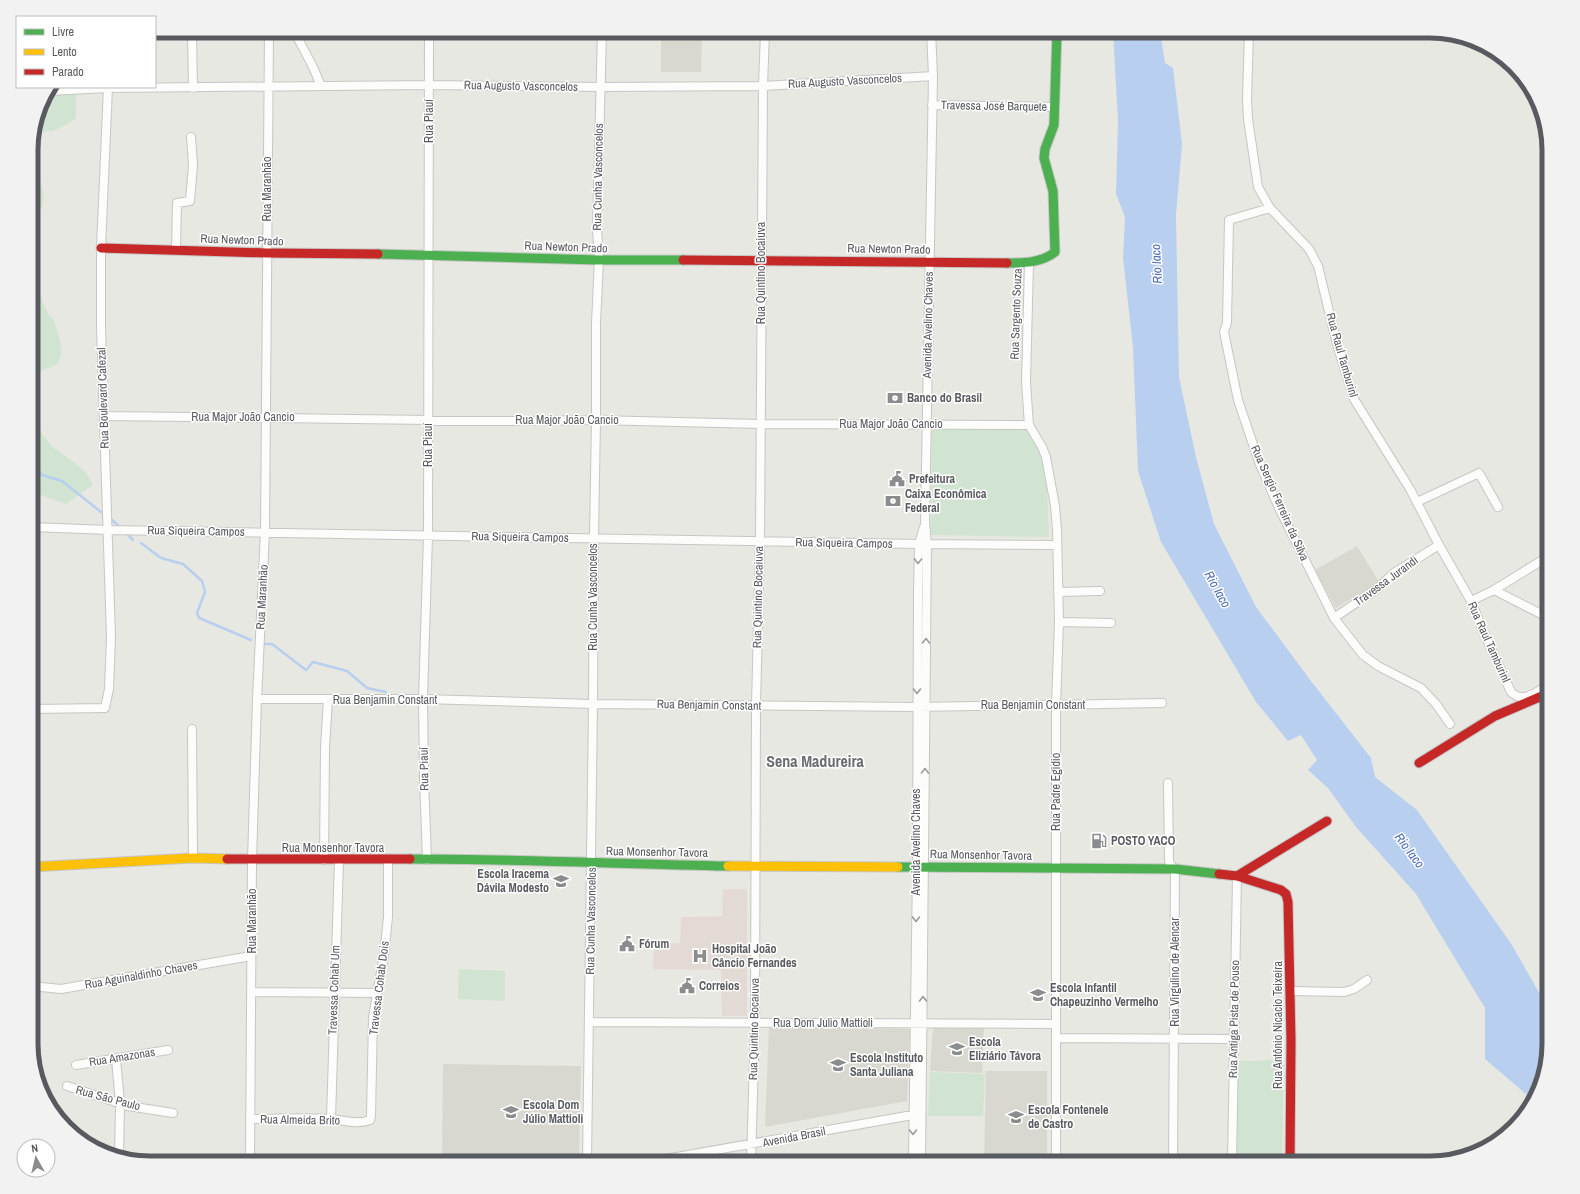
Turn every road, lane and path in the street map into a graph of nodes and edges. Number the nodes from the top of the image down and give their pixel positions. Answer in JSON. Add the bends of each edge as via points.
{"nodes":[{"id":1,"x":192,"y":38,"type":"edge"},
{"id":2,"x":269,"y":38,"type":"edge"},
{"id":3,"x":298,"y":38,"type":"edge"},
{"id":4,"x":429,"y":38,"type":"edge"},
{"id":5,"x":602,"y":38,"type":"edge"},
{"id":6,"x":765,"y":38,"type":"edge"},
{"id":7,"x":931,"y":38,"type":"edge"},
{"id":8,"x":1057,"y":38,"type":"edge"},
{"id":9,"x":1249,"y":38,"type":"edge"},
{"id":10,"x":933,"y":76,"type":"junction"},
{"id":11,"x":429,"y":85,"type":"junction"},
{"id":12,"x":268,"y":86,"type":"junction"},
{"id":13,"x":321,"y":86,"type":"junction"},
{"id":14,"x":763,"y":86,"type":"junction"},
{"id":15,"x":600,"y":87,"type":"junction"},
{"id":16,"x":108,"y":88,"type":"edge"},
{"id":17,"x":193,"y":88,"type":"junction"},
{"id":18,"x":55,"y":91,"type":"edge"},
{"id":19,"x":932,"y":105,"type":"junction"},
{"id":20,"x":1055,"y":107,"type":"junction"},
{"id":21,"x":191,"y":138,"type":"dead end"},
{"id":22,"x":1270,"y":208,"type":"junction"},
{"id":23,"x":101,"y":248,"type":"junction"},
{"id":24,"x":176,"y":250,"type":"junction"},
{"id":25,"x":267,"y":253,"type":"junction"},
{"id":26,"x":430,"y":255,"type":"junction"},
{"id":27,"x":599,"y":260,"type":"junction"},
{"id":28,"x":761,"y":260,"type":"junction"},
{"id":29,"x":929,"y":262,"type":"junction"},
{"id":30,"x":1030,"y":263,"type":"junction"},
{"id":31,"x":104,"y":416,"type":"junction"},
{"id":32,"x":266,"y":417,"type":"junction"},
{"id":33,"x":428,"y":420,"type":"junction"},
{"id":34,"x":596,"y":420,"type":"junction"},
{"id":35,"x":760,"y":424,"type":"junction"},
{"id":36,"x":927,"y":424,"type":"junction"},
{"id":37,"x":1029,"y":425,"type":"junction"},
{"id":38,"x":1417,"y":502,"type":"junction"},
{"id":39,"x":1498,"y":507,"type":"dead end"},
{"id":40,"x":38,"y":527,"type":"edge"},
{"id":41,"x":108,"y":530,"type":"junction"},
{"id":42,"x":265,"y":532,"type":"junction"},
{"id":43,"x":428,"y":536,"type":"junction"},
{"id":44,"x":594,"y":538,"type":"junction"},
{"id":45,"x":760,"y":542,"type":"junction"},
{"id":46,"x":923,"y":544,"type":"junction"},
{"id":47,"x":1056,"y":545,"type":"junction"},
{"id":48,"x":1439,"y":545,"type":"junction"},
{"id":49,"x":1542,"y":560,"type":"edge"},
{"id":50,"x":1494,"y":590,"type":"junction"},
{"id":51,"x":1100,"y":591,"type":"dead end"},
{"id":52,"x":1058,"y":592,"type":"junction"},
{"id":53,"x":1471,"y":601,"type":"junction"},
{"id":54,"x":1542,"y":614,"type":"edge"},
{"id":55,"x":1334,"y":618,"type":"junction"},
{"id":56,"x":1059,"y":622,"type":"junction"},
{"id":57,"x":1111,"y":623,"type":"dead end"},
{"id":58,"x":1542,"y":689,"type":"edge"},
{"id":59,"x":1542,"y":696,"type":"edge"},
{"id":60,"x":257,"y":699,"type":"junction"},
{"id":61,"x":328,"y":699,"type":"junction"},
{"id":62,"x":423,"y":699,"type":"junction"},
{"id":63,"x":1162,"y":703,"type":"dead end"},
{"id":64,"x":593,"y":704,"type":"junction"},
{"id":65,"x":756,"y":705,"type":"junction"},
{"id":66,"x":1056,"y":705,"type":"junction"},
{"id":67,"x":917,"y":707,"type":"junction"},
{"id":68,"x":926,"y":707,"type":"junction"},
{"id":69,"x":38,"y":709,"type":"edge"},
{"id":70,"x":1450,"y":724,"type":"dead end"},
{"id":71,"x":192,"y":729,"type":"dead end"},
{"id":72,"x":1419,"y":763,"type":"dead end"},
{"id":73,"x":1168,"y":783,"type":"dead end"},
{"id":74,"x":1327,"y":821,"type":"dead end"},
{"id":75,"x":193,"y":858,"type":"junction"},
{"id":76,"x":252,"y":860,"type":"junction"},
{"id":77,"x":324,"y":860,"type":"junction"},
{"id":78,"x":339,"y":860,"type":"junction"},
{"id":79,"x":388,"y":860,"type":"junction"},
{"id":80,"x":427,"y":860,"type":"junction"},
{"id":81,"x":591,"y":863,"type":"junction"},
{"id":82,"x":755,"y":866,"type":"junction"},
{"id":83,"x":921,"y":866,"type":"junction"},
{"id":84,"x":38,"y":867,"type":"edge"},
{"id":85,"x":1057,"y":868,"type":"junction"},
{"id":86,"x":1175,"y":869,"type":"junction"},
{"id":87,"x":1237,"y":876,"type":"junction"},
{"id":88,"x":1280,"y":890,"type":"joint"},
{"id":89,"x":251,"y":956,"type":"junction"},
{"id":90,"x":1367,"y":980,"type":"dead end"},
{"id":91,"x":38,"y":987,"type":"edge"},
{"id":92,"x":1290,"y":991,"type":"junction"},
{"id":93,"x":252,"y":992,"type":"junction"},
{"id":94,"x":334,"y":993,"type":"junction"},
{"id":95,"x":377,"y":993,"type":"junction"},
{"id":96,"x":589,"y":1022,"type":"junction"},
{"id":97,"x":914,"y":1023,"type":"junction"},
{"id":98,"x":923,"y":1023,"type":"junction"},
{"id":99,"x":754,"y":1024,"type":"junction"},
{"id":100,"x":1056,"y":1024,"type":"junction"},
{"id":101,"x":1056,"y":1038,"type":"junction"},
{"id":102,"x":1174,"y":1039,"type":"junction"},
{"id":103,"x":1234,"y":1039,"type":"junction"},
{"id":104,"x":168,"y":1050,"type":"dead end"},
{"id":105,"x":116,"y":1059,"type":"junction"},
{"id":106,"x":76,"y":1065,"type":"dead end"},
{"id":107,"x":67,"y":1086,"type":"dead end"},
{"id":108,"x":120,"y":1103,"type":"junction"},
{"id":109,"x":173,"y":1113,"type":"dead end"},
{"id":110,"x":917,"y":1114,"type":"junction"},
{"id":111,"x":371,"y":1116,"type":"joint"},
{"id":112,"x":250,"y":1119,"type":"junction"},
{"id":113,"x":331,"y":1119,"type":"junction"},
{"id":114,"x":751,"y":1145,"type":"junction"},
{"id":115,"x":119,"y":1151,"type":"edge"},
{"id":116,"x":250,"y":1156,"type":"edge"},
{"id":117,"x":587,"y":1156,"type":"edge"},
{"id":118,"x":685,"y":1156,"type":"edge"},
{"id":119,"x":750,"y":1156,"type":"edge"},
{"id":120,"x":914,"y":1156,"type":"edge"},
{"id":121,"x":920,"y":1156,"type":"edge"},
{"id":122,"x":1056,"y":1156,"type":"edge"},
{"id":123,"x":1173,"y":1156,"type":"edge"},
{"id":124,"x":1232,"y":1156,"type":"edge"},
{"id":125,"x":1290,"y":1156,"type":"edge"}],
"edges":[{"from":1,"to":17,"type":"street"},
{"from":2,"to":12,"type":"street","name":"Rua Maranhão"},
{"from":3,"to":13,"type":"street"},
{"from":4,"to":11,"type":"street","name":"Rua Piauí"},
{"from":5,"to":15,"type":"street","name":"Rua Cunha Vasconcelos"},
{"from":6,"to":14,"type":"street","name":"Rua Quintino Bocaiuva"},
{"from":7,"to":10,"type":"street","name":"Avenida Avelino Chaves"},
{"from":8,"to":20,"type":"street","name":"Rua Sargento Souza"},
{"from":9,"to":22,"type":"street","name":"Rua Raul Tamburinl","via":[[1248,119],[1258,187]]},
{"from":10,"to":14,"type":"street","name":"Rua Augusto Vasconcelos"},
{"from":10,"to":19,"type":"street","name":"Avenida Avelino Chaves"},
{"from":11,"to":13,"type":"street","name":"Rua Augusto Vasconcelos"},
{"from":11,"to":15,"type":"street","name":"Rua Augusto Vasconcelos"},
{"from":11,"to":26,"type":"street","name":"Rua Piauí"},
{"from":12,"to":13,"type":"street","name":"Rua Augusto Vasconcelos"},
{"from":12,"to":17,"type":"street","name":"Rua Augusto Vasconcelos"},
{"from":12,"to":25,"type":"street","name":"Rua Maranhão"},
{"from":14,"to":15,"type":"street","name":"Rua Augusto Vasconcelos"},
{"from":14,"to":28,"type":"street","name":"Rua Quintino Bocaiuva"},
{"from":15,"to":27,"type":"street","name":"Rua Cunha Vasconcelos","via":[[597,229]]},
{"from":16,"to":17,"type":"street","name":"Rua Augusto Vasconcelos"},
{"from":16,"to":18,"type":"street","name":"Rua Augusto Vasconcelos"},
{"from":16,"to":23,"type":"street","name":"Rua Boulevard Cafezal"},
{"from":19,"to":20,"type":"street","name":"Travessa José Barquete"},
{"from":19,"to":29,"type":"street","name":"Avenida Avelino Chaves"},
{"from":20,"to":30,"type":"street","name":"Rua Sargento Souza","via":[[1054,125],[1044,158],[1054,191],[1055,252]]},
{"from":21,"to":24,"type":"street","via":[[193,165],[190,201],[177,203]]},
{"from":22,"to":38,"type":"street","name":"Rua Raul Tamburinl","via":[[1309,249],[1318,266],[1337,344],[1354,399]]},
{"from":22,"to":55,"type":"street","name":"Rua Sergio Ferreira da Silva","via":[[1229,220],[1227,323],[1224,332],[1238,400],[1259,462]]},
{"from":23,"to":24,"type":"street","name":"Rua Newton Prado"},
{"from":23,"to":31,"type":"street","name":"Rua Boulevard Cafezal"},
{"from":24,"to":25,"type":"street","name":"Rua Newton Prado"},
{"from":25,"to":26,"type":"street","name":"Rua Newton Prado"},
{"from":25,"to":32,"type":"street","name":"Rua Maranhão"},
{"from":26,"to":27,"type":"street","name":"Rua Newton Prado"},
{"from":26,"to":33,"type":"street","name":"Rua Piauí"},
{"from":27,"to":28,"type":"street","name":"Rua Newton Prado"},
{"from":27,"to":34,"type":"street","name":"Rua Cunha Vasconcelos"},
{"from":28,"to":29,"type":"street","name":"Rua Newton Prado"},
{"from":28,"to":35,"type":"street","name":"Rua Quintino Bocaiuva"},
{"from":29,"to":30,"type":"street","name":"Rua Newton Prado"},
{"from":29,"to":36,"type":"street","name":"Avenida Avelino Chaves"},
{"from":30,"to":37,"type":"street","name":"Rua Sargento Souza","via":[[1026,382]]},
{"from":31,"to":32,"type":"street","name":"Rua Major João Cancio"},
{"from":31,"to":41,"type":"street","name":"Rua Boulevard Cafezal"},
{"from":32,"to":33,"type":"street","name":"Rua Major João Cancio"},
{"from":32,"to":42,"type":"street","name":"Rua Maranhão"},
{"from":33,"to":34,"type":"street","name":"Rua Major João Cancio"},
{"from":33,"to":43,"type":"street","name":"Rua Piauí"},
{"from":34,"to":35,"type":"street","name":"Rua Major João Cancio"},
{"from":34,"to":44,"type":"street","name":"Rua Cunha Vasconcelos"},
{"from":35,"to":36,"type":"street","name":"Rua Major João Cancio"},
{"from":35,"to":45,"type":"street","name":"Rua Quintino Bocaiuva"},
{"from":36,"to":37,"type":"street","name":"Rua Major João Cancio"},
{"from":36,"to":46,"type":"street","name":"Avenida Avelino Chaves"},
{"from":37,"to":47,"type":"street","name":"Rua Padre Egidio","via":[[1046,458],[1055,506]]},
{"from":38,"to":39,"type":"street","via":[[1479,473]]},
{"from":38,"to":48,"type":"street","name":"Rua Raul Tamburinl"},
{"from":40,"to":41,"type":"street","name":"Rua Siqueira Campos"},
{"from":41,"to":42,"type":"street","name":"Rua Siqueira Campos"},
{"from":41,"to":69,"type":"street","name":"Rua Boulevard Cafezal","via":[[111,637],[109,689],[105,708]]},
{"from":42,"to":43,"type":"street","name":"Rua Siqueira Campos"},
{"from":42,"to":60,"type":"street","name":"Rua Maranhão"},
{"from":43,"to":44,"type":"street","name":"Rua Siqueira Campos"},
{"from":43,"to":62,"type":"street","name":"Rua Piauí"},
{"from":44,"to":45,"type":"street","name":"Rua Siqueira Campos"},
{"from":44,"to":64,"type":"street","name":"Rua Cunha Vasconcelos"},
{"from":45,"to":46,"type":"street","name":"Rua Siqueira Campos"},
{"from":45,"to":65,"type":"street","name":"Rua Quintino Bocaiuva"},
{"from":46,"to":47,"type":"street","name":"Rua Siqueira Campos"},
{"from":46,"to":67,"type":"street","name":"Avenida Avelino Chaves","one_way":true},
{"from":68,"to":46,"type":"street","name":"Avenida Avelino Chaves","one_way":true},
{"from":47,"to":52,"type":"street","name":"Rua Padre Egidio"},
{"from":48,"to":53,"type":"street","name":"Rua Raul Tamburinl"},
{"from":48,"to":55,"type":"street","name":"Travessa Jurandi","via":[[1394,573],[1378,588]]},
{"from":49,"to":50,"type":"street"},
{"from":50,"to":53,"type":"street"},
{"from":50,"to":54,"type":"street"},
{"from":51,"to":52,"type":"street"},
{"from":52,"to":56,"type":"street","name":"Rua Padre Egidio"},
{"from":53,"to":58,"type":"street","name":"Rua Raul Tamburinl","via":[[1511,692],[1516,697],[1524,698]]},
{"from":55,"to":70,"type":"street","name":"Rua Sergio Ferreira da Silva","via":[[1363,655],[1378,666],[1421,688]]},
{"from":56,"to":57,"type":"street"},
{"from":56,"to":66,"type":"street","name":"Rua Padre Egidio"},
{"from":59,"to":72,"type":"street","via":[[1495,716]]},
{"from":60,"to":61,"type":"street","name":"Rua Benjamin Constant"},
{"from":60,"to":76,"type":"street","name":"Rua Maranhão"},
{"from":61,"to":62,"type":"street","name":"Rua Benjamin Constant"},
{"from":61,"to":77,"type":"street"},
{"from":62,"to":64,"type":"street","name":"Rua Benjamin Constant"},
{"from":62,"to":80,"type":"street","name":"Rua Piauí"},
{"from":63,"to":66,"type":"street","name":"Rua Benjamin Constant"},
{"from":64,"to":65,"type":"street","name":"Rua Benjamin Constant"},
{"from":64,"to":81,"type":"street","name":"Rua Cunha Vasconcelos"},
{"from":65,"to":67,"type":"street","name":"Rua Benjamin Constant"},
{"from":65,"to":82,"type":"street","name":"Rua Quintino Bocaiuva"},
{"from":66,"to":68,"type":"street","name":"Rua Benjamin Constant"},
{"from":66,"to":85,"type":"street","name":"Rua Padre Egidio"},
{"from":67,"to":68,"type":"street","name":"Rua Benjamin Constant"},
{"from":67,"to":83,"type":"street","name":"Avenida Avelino Chaves"},
{"from":83,"to":68,"type":"street","name":"Avenida Avelino Chaves","one_way":true},
{"from":71,"to":75,"type":"street"},
{"from":73,"to":86,"type":"street","name":"Rua Virgulino de Alencar","via":[[1169,860]]},
{"from":74,"to":87,"type":"street"},
{"from":75,"to":76,"type":"street","name":"Rua Monsenhor Tavora"},
{"from":75,"to":84,"type":"street","name":"Rua Monsenhor Tavora"},
{"from":76,"to":77,"type":"street","name":"Rua Monsenhor Tavora"},
{"from":76,"to":89,"type":"street","name":"Rua Maranhão"},
{"from":77,"to":78,"type":"street","name":"Rua Monsenhor Tavora"},
{"from":78,"to":79,"type":"street","name":"Rua Monsenhor Tavora"},
{"from":78,"to":94,"type":"street","name":"Travessa Cohab Um"},
{"from":79,"to":80,"type":"street","name":"Rua Monsenhor Tavora"},
{"from":79,"to":95,"type":"street","name":"Travessa Cohab Dois","via":[[388,917]]},
{"from":80,"to":81,"type":"street","name":"Rua Monsenhor Tavora","via":[[495,859]]},
{"from":81,"to":82,"type":"street","name":"Rua Monsenhor Tavora"},
{"from":81,"to":96,"type":"street","name":"Rua Cunha Vasconcelos"},
{"from":82,"to":83,"type":"street","name":"Rua Monsenhor Tavora"},
{"from":82,"to":99,"type":"street","name":"Rua Quintino Bocaiuva"},
{"from":83,"to":85,"type":"street","name":"Rua Monsenhor Tavora"},
{"from":83,"to":97,"type":"street","name":"Avenida Avelino Chaves","one_way":true},
{"from":98,"to":83,"type":"street","name":"Avenida Avelino Chaves","one_way":true},
{"from":85,"to":86,"type":"street","name":"Rua Monsenhor Tavora"},
{"from":85,"to":100,"type":"street","name":"Rua Padre Egidio"},
{"from":86,"to":87,"type":"street","name":"Rua Monsenhor Tavora"},
{"from":86,"to":102,"type":"street","name":"Rua Virgulino de Alencar"},
{"from":87,"to":88,"type":"street","name":"Rua Monsenhor Tavora"},
{"from":87,"to":103,"type":"street","name":"Rua Antiga Pista de Pouso"},
{"from":88,"to":92,"type":"street","name":"Rua Antônio Nicacio Teixeira","via":[[1286,894],[1288,902]]},
{"from":89,"to":91,"type":"street","name":"Rua Aguinaldinho Chaves","via":[[61,989]]},
{"from":89,"to":93,"type":"street","name":"Rua Maranhão"},
{"from":90,"to":92,"type":"street","via":[[1344,992]]},
{"from":92,"to":125,"type":"street","name":"Rua Antônio Nicacio Teixeira"},
{"from":93,"to":94,"type":"street"},
{"from":93,"to":112,"type":"street","name":"Rua Maranhão"},
{"from":94,"to":95,"type":"street"},
{"from":94,"to":113,"type":"street","name":"Travessa Cohab Um"},
{"from":95,"to":111,"type":"street","name":"Travessa Cohab Dois","via":[[373,1023]]},
{"from":96,"to":99,"type":"street","name":"Rua Dom Julio Mattioli"},
{"from":96,"to":117,"type":"street","name":"Rua Cunha Vasconcelos"},
{"from":97,"to":98,"type":"street","name":"Rua Dom Julio Mattioli"},
{"from":97,"to":99,"type":"street","name":"Rua Dom Julio Mattioli"},
{"from":97,"to":110,"type":"street","name":"Avenida Avelino Chaves"},
{"from":98,"to":100,"type":"street","name":"Rua Dom Julio Mattioli"},
{"from":98,"to":110,"type":"street","name":"Avenida Avelino Chaves"},
{"from":99,"to":114,"type":"street","name":"Rua Quintino Bocaiuva"},
{"from":100,"to":101,"type":"street","name":"Rua Padre Egidio"},
{"from":101,"to":102,"type":"street"},
{"from":101,"to":122,"type":"street","name":"Rua Padre Egidio"},
{"from":102,"to":103,"type":"street"},
{"from":102,"to":123,"type":"street","name":"Rua Virgulino de Alencar"},
{"from":103,"to":124,"type":"street","name":"Rua Antiga Pista de Pouso"},
{"from":104,"to":105,"type":"street","name":"Rua Amazonas"},
{"from":105,"to":106,"type":"street","name":"Rua Amazonas"},
{"from":105,"to":108,"type":"street"},
{"from":107,"to":108,"type":"street","name":"Rua São Paulo"},
{"from":108,"to":109,"type":"street","name":"Rua São Paulo"},
{"from":108,"to":115,"type":"street"},
{"from":110,"to":114,"type":"street","name":"Avenida Brasil"},
{"from":110,"to":120,"type":"street","name":"Avenida Avelino Chaves","one_way":true},
{"from":110,"to":121,"type":"street","name":"Avenida Avelino Chaves"},
{"from":111,"to":113,"type":"street","name":"Rua Almeida Brito","via":[[370,1120],[364,1122]]},
{"from":112,"to":113,"type":"street","name":"Rua Almeida Brito"},
{"from":112,"to":116,"type":"street","name":"Rua Maranhão"},
{"from":114,"to":118,"type":"street","name":"Avenida Brasil"},
{"from":114,"to":119,"type":"street","name":"Rua Quintino Bocaiuva"}]}
